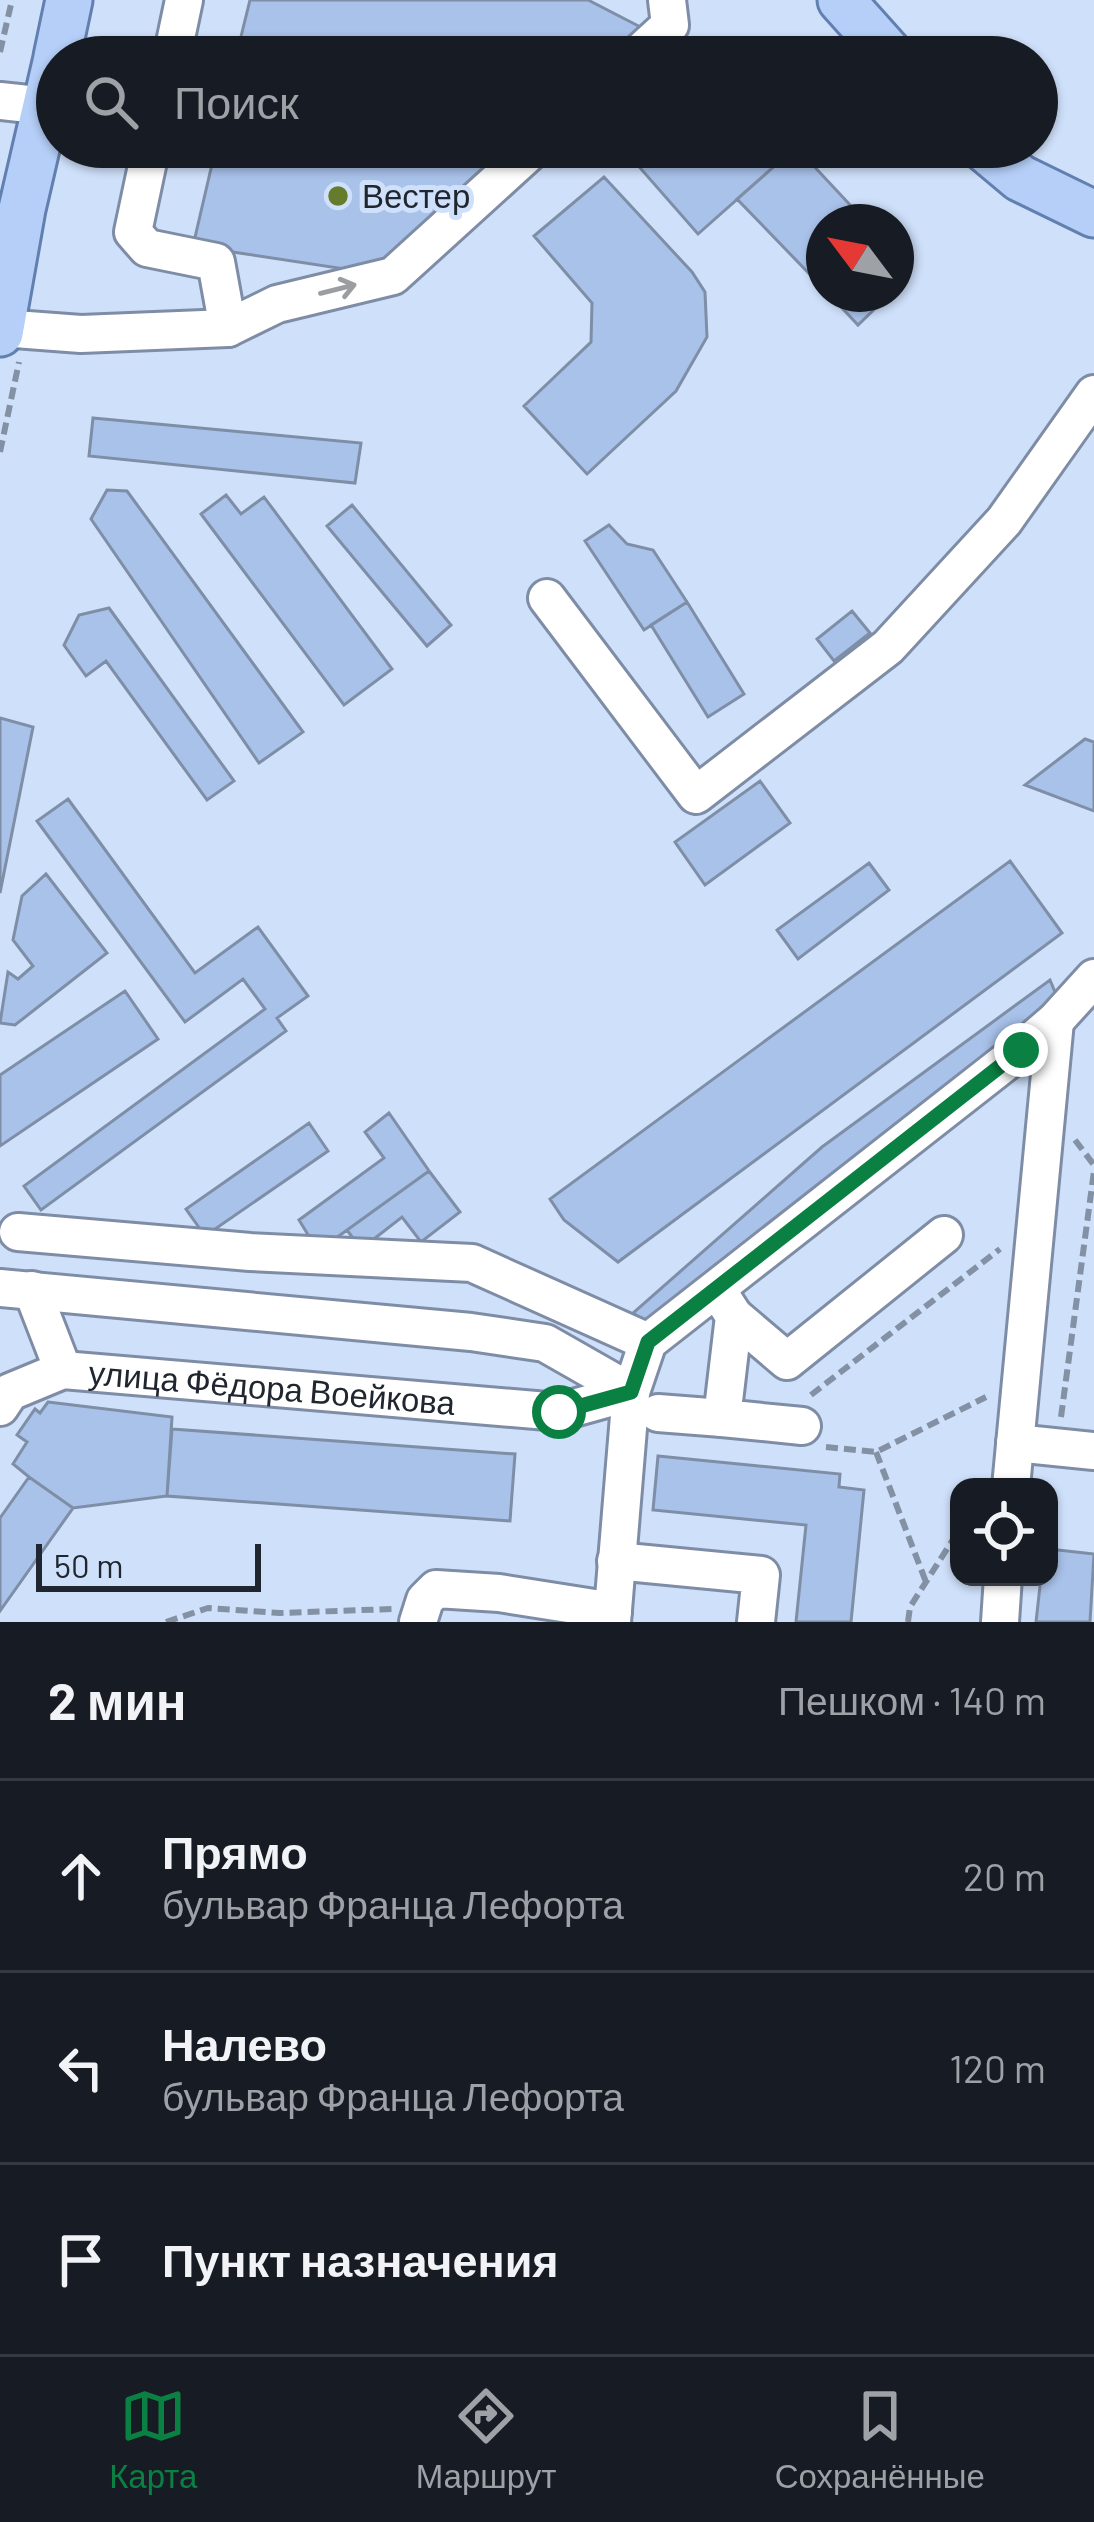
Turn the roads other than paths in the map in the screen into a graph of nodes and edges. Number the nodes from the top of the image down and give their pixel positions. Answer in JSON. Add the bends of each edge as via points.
{"nodes":[{"id":1,"x":69,"y":0,"type":"edge"},
{"id":2,"x":184,"y":0,"type":"edge"},
{"id":3,"x":667,"y":0,"type":"edge"},
{"id":4,"x":841,"y":0,"type":"edge"},
{"id":5,"x":62,"y":36,"type":"edge"},
{"id":6,"x":176,"y":36,"type":"edge"},
{"id":7,"x":658,"y":36,"type":"edge"},
{"id":8,"x":873,"y":36,"type":"edge"},
{"id":9,"x":0,"y":101,"type":"edge"},
{"id":10,"x":36,"y":105,"type":"edge"},
{"id":11,"x":36,"y":137,"type":"edge"},
{"id":12,"x":147,"y":168,"type":"edge"},
{"id":13,"x":512,"y":168,"type":"edge"},
{"id":14,"x":1008,"y":168,"type":"edge"},
{"id":15,"x":11,"y":207,"type":"edge"},
{"id":16,"x":1092,"y":222,"type":"edge"},
{"id":17,"x":2,"y":317,"type":"edge"},
{"id":18,"x":228,"y":328,"type":"junction"},
{"id":19,"x":1094,"y":394,"type":"edge"},
{"id":20,"x":547,"y":598,"type":"dead end"},
{"id":21,"x":1094,"y":977,"type":"edge"},
{"id":22,"x":1055,"y":1021,"type":"junction"},
{"id":23,"x":18,"y":1232,"type":"dead end"},
{"id":24,"x":944,"y":1235,"type":"dead end"},
{"id":25,"x":16,"y":1289,"type":"edge"},
{"id":26,"x":725,"y":1302,"type":"junction"},
{"id":27,"x":648,"y":1342,"type":"junction"},
{"id":28,"x":63,"y":1370,"type":"junction"},
{"id":29,"x":644,"y":1403,"type":"junction"},
{"id":30,"x":0,"y":1407,"type":"edge"},
{"id":31,"x":722,"y":1418,"type":"junction"},
{"id":32,"x":802,"y":1426,"type":"road end"},
{"id":33,"x":1015,"y":1444,"type":"junction"},
{"id":34,"x":1076,"y":1449,"type":"edge"},
{"id":35,"x":1012,"y":1478,"type":"edge"},
{"id":36,"x":616,"y":1561,"type":"junction"},
{"id":37,"x":1003,"y":1586,"type":"edge"},
{"id":38,"x":421,"y":1611,"type":"edge"},
{"id":39,"x":612,"y":1616,"type":"edge"},
{"id":40,"x":756,"y":1622,"type":"edge"},
{"id":41,"x":1000,"y":1622,"type":"edge"}],
"edges":[{"from":1,"to":5,"type":"main road"},
{"from":2,"to":6,"type":"street"},
{"from":3,"to":7,"type":"street","via":[[670,25]]},
{"from":4,"to":8,"type":"main road"},
{"from":9,"to":10,"type":"street"},
{"from":11,"to":15,"type":"main road"},
{"from":12,"to":18,"type":"street","via":[[133,232],[147,248],[217,262]]},
{"from":18,"to":13,"type":"street","one_way":true,"via":[[277,304],[393,276]]},
{"from":14,"to":16,"type":"main road"},
{"from":15,"to":17,"type":"main road"},
{"from":17,"to":18,"type":"street","via":[[81,334]]},
{"from":19,"to":20,"type":"street","via":[[1004,521],[888,647],[696,795]]},
{"from":21,"to":22,"type":"street"},
{"from":22,"to":26,"type":"street"},
{"from":22,"to":33,"type":"street"},
{"from":23,"to":27,"type":"street","via":[[472,1263]]},
{"from":24,"to":26,"type":"street","via":[[787,1360]]},
{"from":25,"to":28,"type":"street"},
{"from":25,"to":29,"type":"street","via":[[545,1343]]},
{"from":26,"to":27,"type":"street"},
{"from":26,"to":31,"type":"street"},
{"from":27,"to":29,"type":"street"},
{"from":28,"to":29,"type":"street","name":"улица Фёдора Воейкова","via":[[559,1412]]},
{"from":28,"to":30,"type":"street","name":"улица Фёдора Воейкова","via":[[10,1392]]},
{"from":29,"to":31,"type":"street"},
{"from":29,"to":36,"type":"street"},
{"from":31,"to":32,"type":"street"},
{"from":33,"to":34,"type":"street"},
{"from":33,"to":35,"type":"street"},
{"from":36,"to":39,"type":"street"},
{"from":36,"to":40,"type":"street","via":[[760,1575]]},
{"from":37,"to":41,"type":"street"},
{"from":38,"to":39,"type":"street","via":[[436,1589]]}]}
